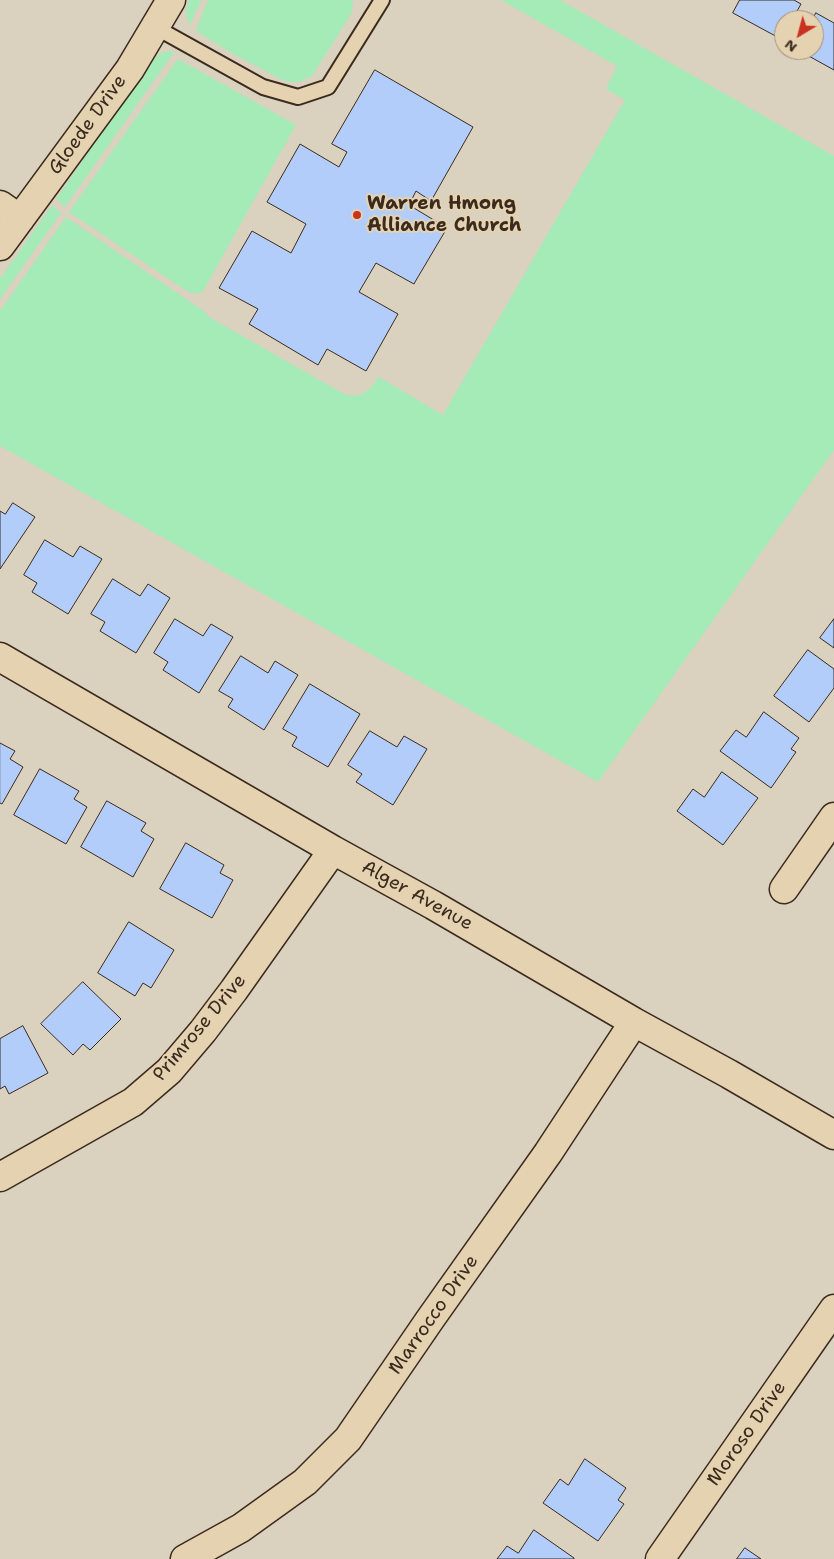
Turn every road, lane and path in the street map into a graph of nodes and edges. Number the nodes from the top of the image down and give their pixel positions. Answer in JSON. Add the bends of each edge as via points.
{"nodes":[{"id":1,"x":171,"y":0,"type":"edge"},
{"id":2,"x":382,"y":0,"type":"edge"},
{"id":3,"x":155,"y":27,"type":"junction"},
{"id":4,"x":10,"y":212,"type":"edge"},
{"id":5,"x":0,"y":246,"type":"edge"},
{"id":6,"x":0,"y":657,"type":"edge"},
{"id":7,"x":834,"y":817,"type":"edge"},
{"id":8,"x":334,"y":850,"type":"junction"},
{"id":9,"x":784,"y":889,"type":"dead end"},
{"id":10,"x":634,"y":1022,"type":"junction"},
{"id":11,"x":834,"y":1135,"type":"edge"},
{"id":12,"x":0,"y":1177,"type":"edge"},
{"id":13,"x":834,"y":1309,"type":"edge"},
{"id":14,"x":185,"y":1559,"type":"edge"},
{"id":15,"x":660,"y":1559,"type":"edge"}],
"edges":[{"from":1,"to":3,"type":"street","name":"Gloede Drive"},
{"from":2,"to":3,"type":"lane","via":[[328,87],[298,98],[263,87]]},
{"from":3,"to":4,"type":"street","name":"Gloede Drive","via":[[130,69]]},
{"from":4,"to":5,"type":"street","name":"Gloede Drive"},
{"from":6,"to":8,"type":"street","name":"Alger Avenue"},
{"from":7,"to":9,"type":"street"},
{"from":8,"to":10,"type":"street","name":"Alger Avenue"},
{"from":8,"to":12,"type":"street","name":"Primrose Drive","via":[[234,990],[170,1071],[134,1102]]},
{"from":10,"to":11,"type":"street","name":"Alger Avenue"},
{"from":10,"to":14,"type":"street","name":"Marrocco Drive","via":[[548,1153],[348,1439],[305,1482],[242,1528]]},
{"from":13,"to":15,"type":"street","name":"Moroso Drive"}]}
